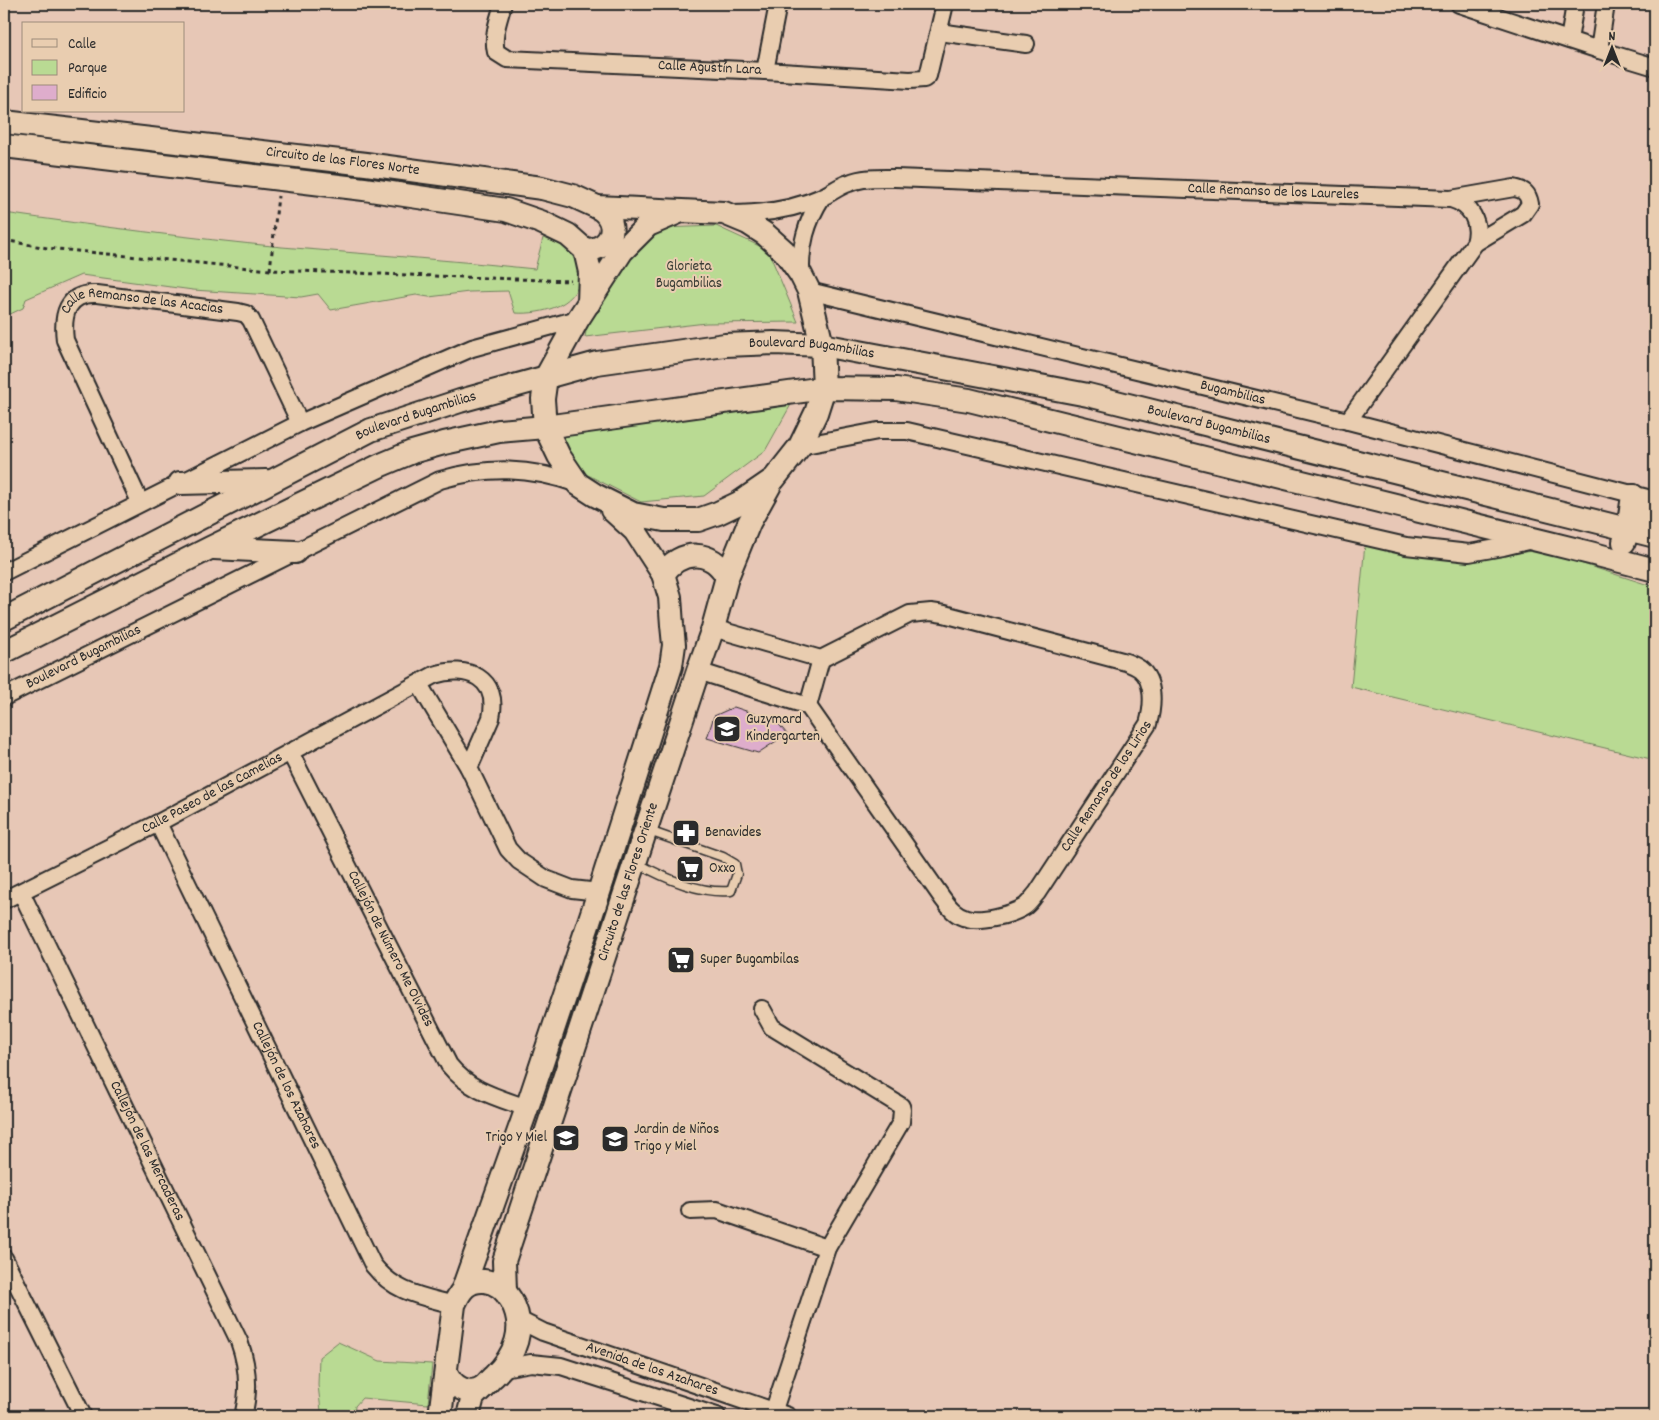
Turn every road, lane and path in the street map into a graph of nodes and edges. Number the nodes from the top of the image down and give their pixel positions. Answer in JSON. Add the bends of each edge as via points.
{"nodes":[{"id":1,"x":503,"y":4,"type":"edge"},
{"id":2,"x":778,"y":4,"type":"edge"},
{"id":3,"x":945,"y":4,"type":"edge"},
{"id":4,"x":1459,"y":4,"type":"edge"},
{"id":5,"x":1575,"y":4,"type":"edge"},
{"id":6,"x":1606,"y":4,"type":"edge"},
{"id":7,"x":939,"y":32,"type":"junction"},
{"id":8,"x":1569,"y":40,"type":"junction"},
{"id":9,"x":1026,"y":44,"type":"dead end"},
{"id":10,"x":1599,"y":50,"type":"junction"},
{"id":11,"x":1655,"y":67,"type":"edge"},
{"id":12,"x":765,"y":71,"type":"junction"},
{"id":13,"x":4,"y":122,"type":"edge"},
{"id":14,"x":4,"y":146,"type":"edge"},
{"id":15,"x":366,"y":164,"type":"junction"},
{"id":16,"x":280,"y":179,"type":"junction"},
{"id":17,"x":364,"y":189,"type":"junction"},
{"id":18,"x":822,"y":197,"type":"junction"},
{"id":19,"x":1451,"y":199,"type":"junction"},
{"id":20,"x":597,"y":206,"type":"junction"},
{"id":21,"x":681,"y":212,"type":"junction"},
{"id":22,"x":724,"y":213,"type":"junction"},
{"id":23,"x":4,"y":240,"type":"edge"},
{"id":24,"x":1475,"y":243,"type":"junction"},
{"id":25,"x":585,"y":250,"type":"junction"},
{"id":26,"x":270,"y":270,"type":"junction"},
{"id":27,"x":805,"y":283,"type":"junction"},
{"id":28,"x":585,"y":301,"type":"junction"},
{"id":29,"x":822,"y":345,"type":"junction"},
{"id":30,"x":546,"y":377,"type":"junction"},
{"id":31,"x":824,"y":388,"type":"junction"},
{"id":32,"x":1348,"y":422,"type":"junction"},
{"id":33,"x":300,"y":423,"type":"junction"},
{"id":34,"x":545,"y":427,"type":"junction"},
{"id":35,"x":800,"y":446,"type":"junction"},
{"id":36,"x":774,"y":479,"type":"junction"},
{"id":37,"x":272,"y":481,"type":"junction"},
{"id":38,"x":180,"y":483,"type":"junction"},
{"id":39,"x":586,"y":489,"type":"junction"},
{"id":40,"x":1633,"y":496,"type":"junction"},
{"id":41,"x":1655,"y":500,"type":"edge"},
{"id":42,"x":140,"y":502,"type":"junction"},
{"id":43,"x":1655,"y":524,"type":"edge"},
{"id":44,"x":1628,"y":529,"type":"junction"},
{"id":45,"x":1655,"y":536,"type":"edge"},
{"id":46,"x":1543,"y":541,"type":"junction"},
{"id":47,"x":210,"y":548,"type":"junction"},
{"id":48,"x":295,"y":552,"type":"junction"},
{"id":49,"x":1655,"y":570,"type":"edge"},
{"id":50,"x":4,"y":572,"type":"edge"},
{"id":51,"x":663,"y":574,"type":"junction"},
{"id":52,"x":727,"y":577,"type":"junction"},
{"id":53,"x":4,"y":619,"type":"edge"},
{"id":54,"x":713,"y":628,"type":"junction"},
{"id":55,"x":4,"y":652,"type":"edge"},
{"id":56,"x":821,"y":660,"type":"junction"},
{"id":57,"x":698,"y":671,"type":"junction"},
{"id":58,"x":419,"y":684,"type":"junction"},
{"id":59,"x":4,"y":697,"type":"edge"},
{"id":60,"x":808,"y":706,"type":"junction"},
{"id":61,"x":290,"y":752,"type":"junction"},
{"id":62,"x":469,"y":768,"type":"junction"},
{"id":63,"x":158,"y":823,"type":"junction"},
{"id":64,"x":645,"y":830,"type":"junction"},
{"id":65,"x":635,"y":862,"type":"junction"},
{"id":66,"x":21,"y":892,"type":"junction"},
{"id":67,"x":600,"y":892,"type":"junction"},
{"id":68,"x":4,"y":900,"type":"edge"},
{"id":69,"x":762,"y":1009,"type":"dead end"},
{"id":70,"x":527,"y":1108,"type":"junction"},
{"id":71,"x":690,"y":1211,"type":"dead end"},
{"id":72,"x":827,"y":1248,"type":"junction"},
{"id":73,"x":4,"y":1258,"type":"edge"},
{"id":74,"x":505,"y":1290,"type":"junction"},
{"id":75,"x":459,"y":1295,"type":"junction"},
{"id":76,"x":519,"y":1320,"type":"junction"},
{"id":77,"x":503,"y":1368,"type":"junction"},
{"id":78,"x":446,"y":1371,"type":"junction"},
{"id":79,"x":483,"y":1387,"type":"junction"},
{"id":80,"x":699,"y":1413,"type":"edge"},
{"id":81,"x":778,"y":1415,"type":"edge"},
{"id":82,"x":83,"y":1416,"type":"edge"},
{"id":83,"x":242,"y":1416,"type":"edge"},
{"id":84,"x":440,"y":1416,"type":"edge"},
{"id":85,"x":468,"y":1416,"type":"edge"},
{"id":86,"x":717,"y":1416,"type":"edge"}],
"edges":[{"from":1,"to":12,"type":"street","name":"Calle Agustín Lara","via":[[495,37],[496,52],[507,59]]},
{"from":2,"to":12,"type":"street"},
{"from":3,"to":7,"type":"street"},
{"from":4,"to":8,"type":"street"},
{"from":5,"to":8,"type":"street"},
{"from":6,"to":10,"type":"street"},
{"from":7,"to":9,"type":"street"},
{"from":7,"to":12,"type":"street","name":"Calle Agustín Lara","via":[[930,71],[924,79]]},
{"from":8,"to":10,"type":"street"},
{"from":10,"to":11,"type":"street"},
{"from":13,"to":15,"type":"street","name":"Circuito de las Flores Norte"},
{"from":14,"to":16,"type":"street","name":"Circuito de las Flores Norte"},
{"from":15,"to":17,"type":"street"},
{"from":15,"to":20,"type":"street","name":"Circuito de las Flores Norte","via":[[542,188]]},
{"from":16,"to":17,"type":"street","name":"Circuito de las Flores Norte"},
{"from":16,"to":26,"type":"path"},
{"from":17,"to":25,"type":"street","name":"Circuito de las Flores Norte","via":[[506,210],[568,234]]},
{"from":18,"to":19,"type":"street","name":"Calle Remanso de los Laureles","via":[[850,182],[895,178]]},
{"from":18,"to":22,"type":"street","name":"Calle Remanso de los Laureles","via":[[777,211]]},
{"from":18,"to":27,"type":"street","via":[[809,220],[802,247]]},
{"from":19,"to":24,"type":"street","via":[[1472,213],[1477,228]]},
{"from":19,"to":24,"type":"street","name":"Calle Remanso de los Laureles","via":[[1514,188],[1529,196],[1530,204],[1523,214]]},
{"from":20,"to":21,"type":"street","name":"Circuito de las Flores Norte"},
{"from":20,"to":25,"type":"street","via":[[608,214],[612,233],[604,245]]},
{"from":21,"to":22,"type":"street","name":"Circuito de las Flores Norte"},
{"from":21,"to":28,"type":"street","via":[[648,225],[622,251]]},
{"from":22,"to":27,"type":"street","via":[[765,234],[784,251]]},
{"from":23,"to":26,"type":"path","via":[[47,248]]},
{"from":24,"to":32,"type":"street"},
{"from":25,"to":28,"type":"street","via":[[590,272]]},
{"from":26,"to":28,"type":"path"},
{"from":27,"to":29,"type":"street"},
{"from":27,"to":32,"type":"street","name":"Bugambilias"},
{"from":28,"to":30,"type":"street"},
{"from":28,"to":33,"type":"street"},
{"from":29,"to":30,"type":"street","name":"Boulevard Bugambilias","via":[[725,344],[597,363]]},
{"from":29,"to":31,"type":"street"},
{"from":29,"to":44,"type":"street","name":"Boulevard Bugambilias","via":[[1088,395]]},
{"from":30,"to":34,"type":"street","via":[[542,400]]},
{"from":30,"to":37,"type":"street","name":"Boulevard Bugambilias","via":[[371,430]]},
{"from":31,"to":34,"type":"street","name":"Boulevard Bugambilias"},
{"from":31,"to":35,"type":"street"},
{"from":31,"to":46,"type":"street","name":"Boulevard Bugambilias","via":[[896,389],[969,400]]},
{"from":32,"to":40,"type":"street","name":"Bugambilias"},
{"from":33,"to":38,"type":"street"},
{"from":33,"to":42,"type":"street","name":"Calle Remanso de las Acacias","via":[[246,314],[96,294],[79,297],[65,313],[65,340]]},
{"from":34,"to":39,"type":"street","via":[[559,456]]},
{"from":34,"to":47,"type":"street","name":"Boulevard Bugambilias","via":[[499,431],[412,452]]},
{"from":35,"to":36,"type":"street"},
{"from":35,"to":46,"type":"street","name":"Boulevard Bugambilias","via":[[878,431],[907,431],[1406,546],[1469,553]]},
{"from":36,"to":39,"type":"street","via":[[738,504],[698,520],[664,520],[633,514]]},
{"from":36,"to":52,"type":"street","name":"Circuito de las Flores Oriente","via":[[749,523]]},
{"from":37,"to":38,"type":"street"},
{"from":37,"to":53,"type":"street","name":"Boulevard Bugambilias"},
{"from":38,"to":42,"type":"street"},
{"from":39,"to":48,"type":"street","name":"Boulevard Bugambilias","via":[[560,478],[523,470],[461,474],[440,480]]},
{"from":39,"to":51,"type":"street","name":"Circuito de las Flores Oriente","via":[[636,531]]},
{"from":40,"to":41,"type":"street","name":"Bugambilias"},
{"from":40,"to":43,"type":"street"},
{"from":40,"to":44,"type":"street"},
{"from":42,"to":50,"type":"street"},
{"from":44,"to":45,"type":"street","name":"Boulevard Bugambilias"},
{"from":44,"to":46,"type":"street","via":[[1623,544],[1616,547],[1574,541]]},
{"from":46,"to":49,"type":"street","name":"Boulevard Bugambilias"},
{"from":47,"to":48,"type":"street"},
{"from":47,"to":55,"type":"street","name":"Boulevard Bugambilias"},
{"from":48,"to":59,"type":"street","name":"Boulevard Bugambilias"},
{"from":51,"to":52,"type":"street","via":[[681,558],[696,556],[711,560],[724,570]]},
{"from":51,"to":67,"type":"street","name":"Circuito de las Flores Oriente","via":[[670,597],[674,645],[671,666]]},
{"from":52,"to":54,"type":"street","name":"Circuito de las Flores Oriente"},
{"from":54,"to":56,"type":"street"},
{"from":54,"to":57,"type":"street","name":"Circuito de las Flores Oriente"},
{"from":56,"to":60,"type":"street"},
{"from":56,"to":60,"type":"street","name":"Calle Remanso de los Lirios","via":[[910,614],[944,614],[1135,666],[1148,679],[1152,712],[1148,724],[1037,893],[1024,906],[981,919],[966,918],[953,911],[943,899]]},
{"from":57,"to":60,"type":"street"},
{"from":57,"to":64,"type":"street","name":"Circuito de las Flores Oriente"},
{"from":58,"to":61,"type":"street","name":"Calle Paseo de las Camelias"},
{"from":58,"to":62,"type":"street"},
{"from":58,"to":62,"type":"street","name":"Calle Paseo de las Camelias","via":[[450,671],[481,678],[491,693],[491,718]]},
{"from":61,"to":63,"type":"street","name":"Calle Paseo de las Camelias"},
{"from":61,"to":70,"type":"street","name":"Callejón de Número Me Olvides","via":[[449,1064],[463,1081],[473,1087]]},
{"from":62,"to":67,"type":"street","via":[[508,849],[519,861],[559,885]]},
{"from":63,"to":66,"type":"street","name":"Calle Paseo de las Camelias"},
{"from":63,"to":75,"type":"street","name":"Callejón de los Azahares","via":[[373,1265],[386,1280],[408,1293]]},
{"from":64,"to":65,"type":"street","name":"Circuito de las Flores Oriente"},
{"from":64,"to":65,"type":"lane","via":[[723,857],[735,864],[737,874],[731,891],[718,892],[672,880]]},
{"from":65,"to":74,"type":"street","name":"Circuito de las Flores Oriente","via":[[504,1261]]},
{"from":66,"to":68,"type":"street","name":"Calle Paseo de las Camelias"},
{"from":66,"to":83,"type":"street","name":"Callejón de las Mercaderas","via":[[239,1341],[246,1363],[248,1386]]},
{"from":67,"to":70,"type":"street","name":"Circuito de las Flores Oriente"},
{"from":69,"to":72,"type":"street","via":[[772,1027],[901,1106],[901,1122]]},
{"from":70,"to":75,"type":"street","name":"Circuito de las Flores Oriente"},
{"from":71,"to":72,"type":"street","via":[[717,1210]]},
{"from":72,"to":81,"type":"street"},
{"from":73,"to":82,"type":"street"},
{"from":74,"to":75,"type":"street","via":[[487,1281],[472,1282]]},
{"from":74,"to":76,"type":"street"},
{"from":75,"to":78,"type":"street"},
{"from":76,"to":77,"type":"street","via":[[518,1340]]},
{"from":76,"to":81,"type":"street","name":"Avenida de los Azahares","via":[[543,1332]]},
{"from":77,"to":79,"type":"street"},
{"from":77,"to":80,"type":"street","name":"Avenida de los Azahares","via":[[531,1363],[560,1366]]},
{"from":78,"to":79,"type":"street","via":[[452,1382],[462,1389]]},
{"from":78,"to":84,"type":"street"},
{"from":79,"to":85,"type":"street","via":[[474,1397]]},
{"from":80,"to":86,"type":"street","name":"Avenida de los Azahares"}]}
